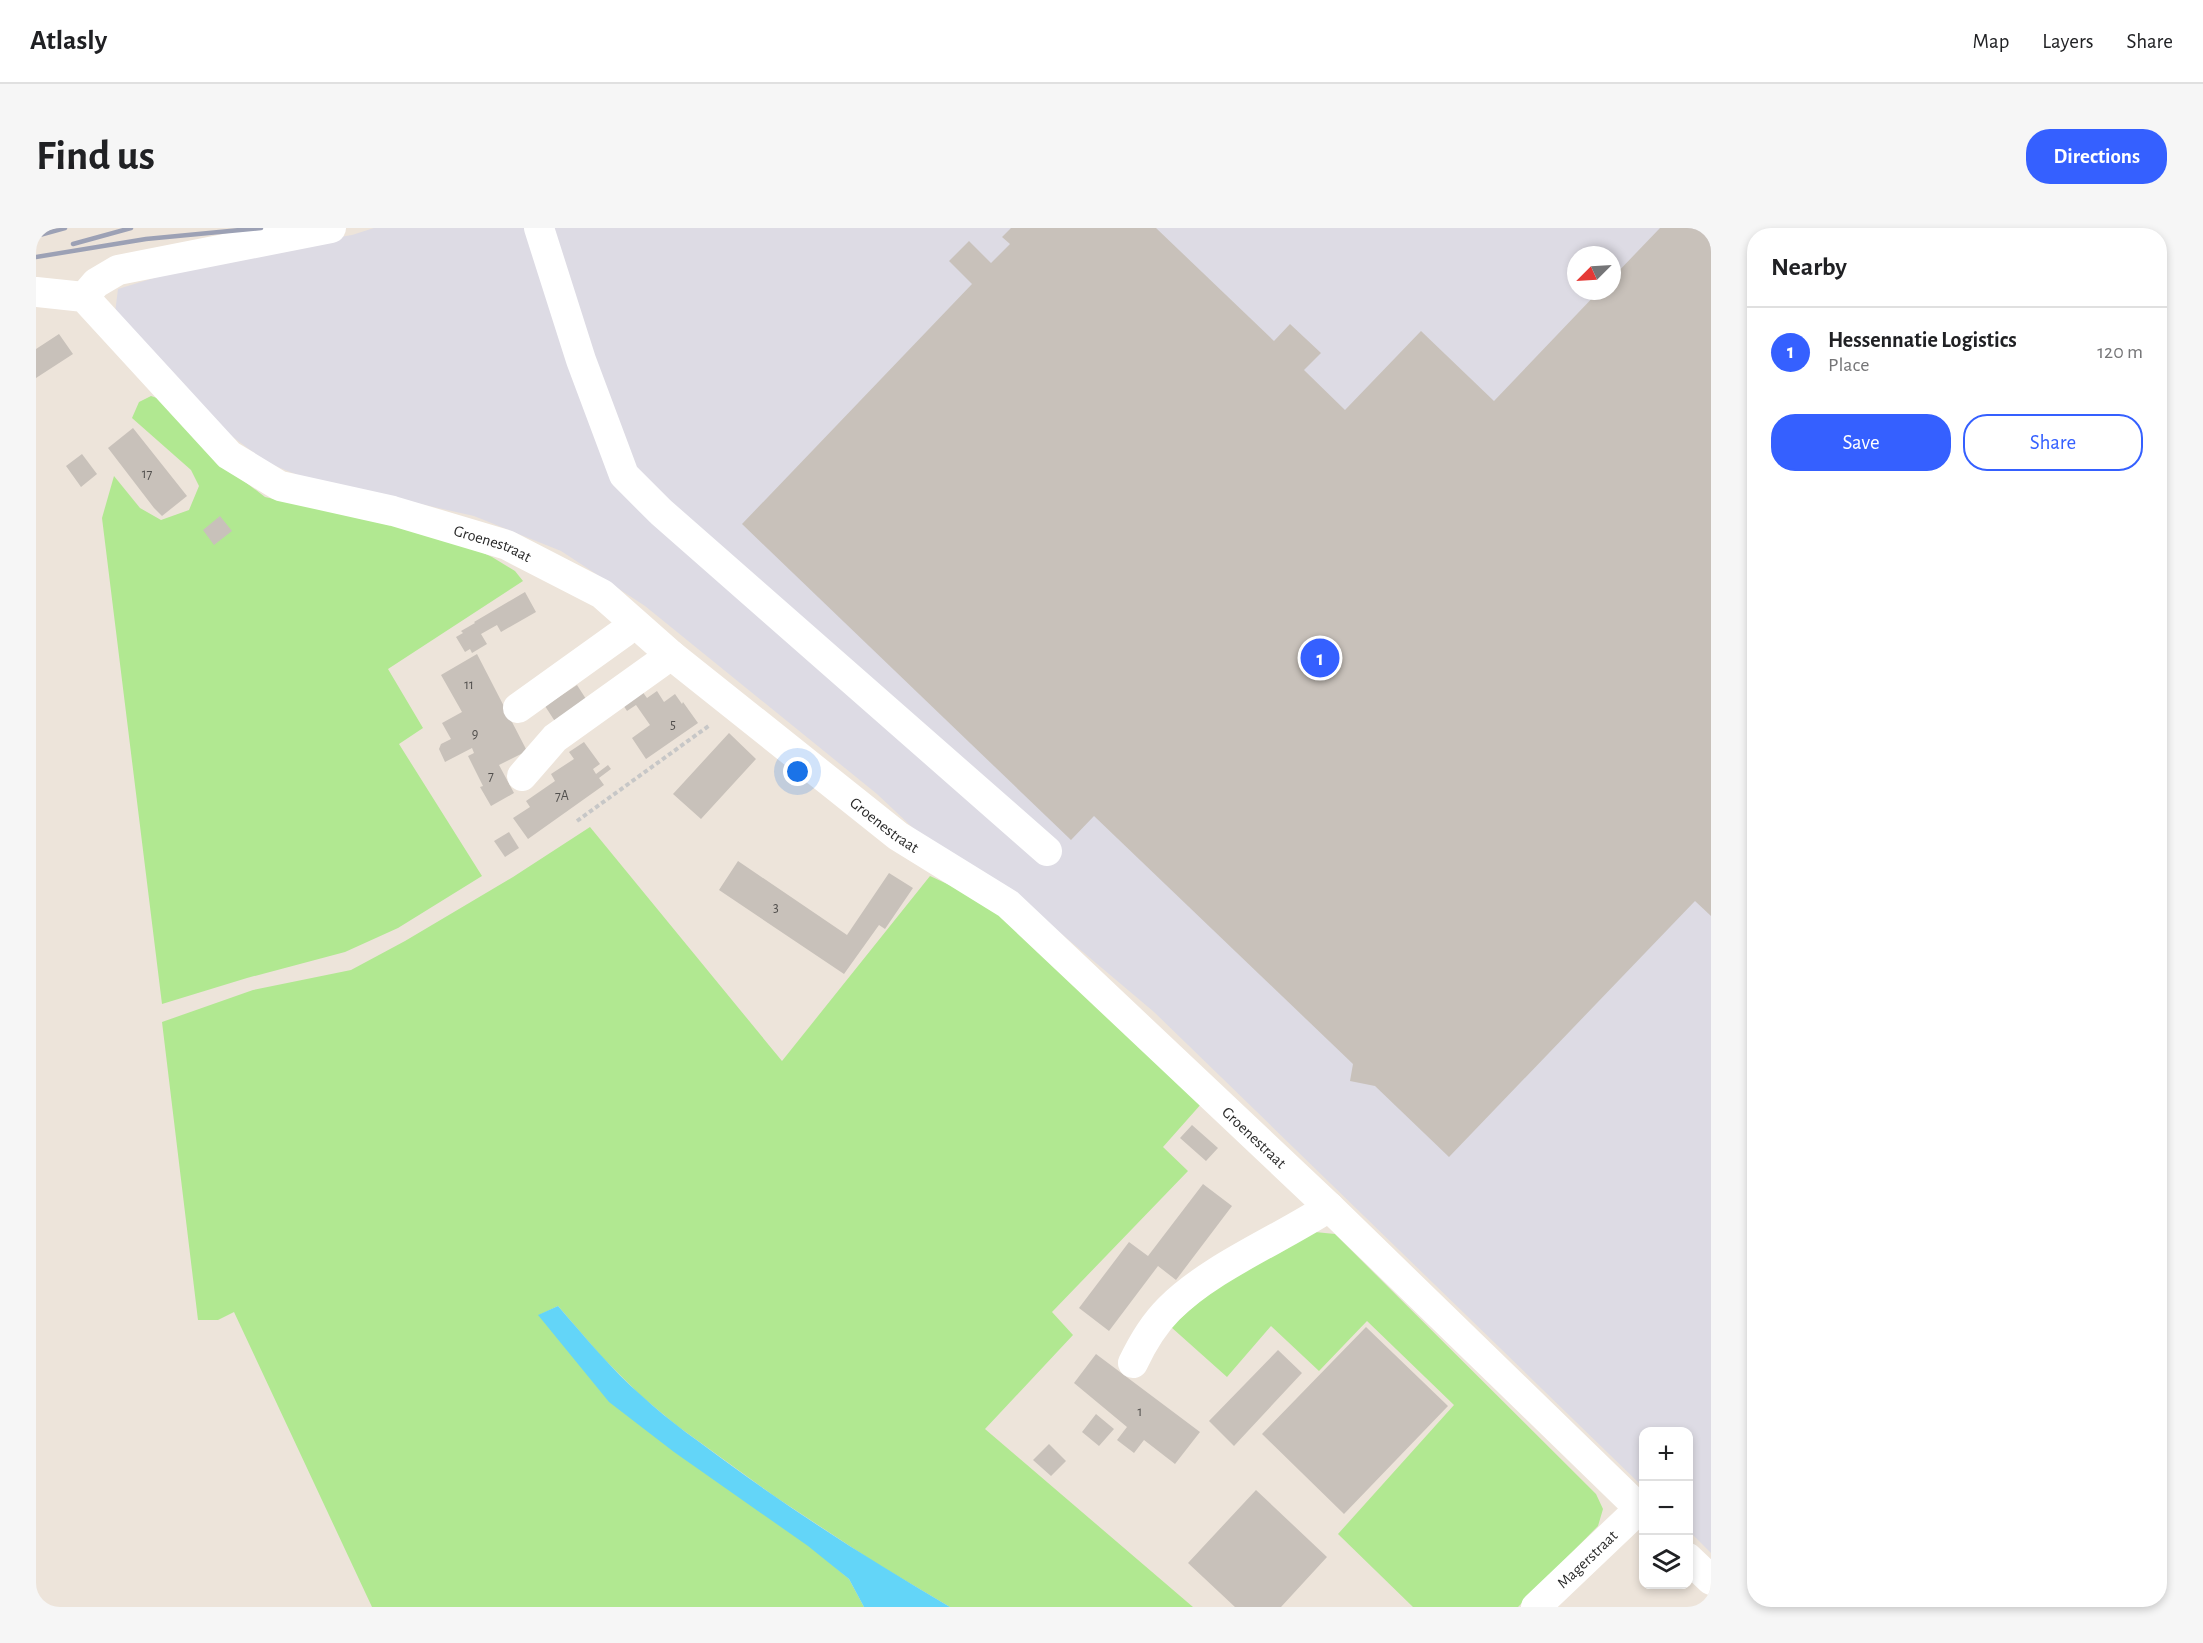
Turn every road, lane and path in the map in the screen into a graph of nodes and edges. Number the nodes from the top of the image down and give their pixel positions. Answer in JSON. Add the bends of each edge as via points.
{"nodes":[{"id":1,"x":331,"y":228,"type":"edge"},
{"id":2,"x":539,"y":228,"type":"edge"},
{"id":3,"x":36,"y":292,"type":"edge"},
{"id":4,"x":84,"y":297,"type":"junction"},
{"id":5,"x":633,"y":622,"type":"junction"},
{"id":6,"x":671,"y":655,"type":"junction"},
{"id":7,"x":733,"y":704,"type":"junction"},
{"id":8,"x":518,"y":708,"type":"dead end"},
{"id":9,"x":522,"y":776,"type":"dead end"},
{"id":10,"x":577,"y":821,"type":"dead end"},
{"id":11,"x":1047,"y":851,"type":"dead end"},
{"id":12,"x":1329,"y":1207,"type":"junction"},
{"id":13,"x":1133,"y":1363,"type":"dead end"},
{"id":14,"x":1639,"y":1509,"type":"edge"},
{"id":15,"x":1639,"y":1513,"type":"edge"},
{"id":16,"x":1693,"y":1562,"type":"edge"},
{"id":17,"x":1711,"y":1580,"type":"edge"},
{"id":18,"x":1536,"y":1607,"type":"edge"}],
"edges":[{"from":1,"to":4,"type":"street","via":[[118,270],[96,283]]},
{"from":2,"to":11,"type":"street","via":[[581,360],[624,475],[661,512]]},
{"from":3,"to":4,"type":"street"},
{"from":4,"to":5,"type":"street","name":"Groenestraat","via":[[229,455],[280,486],[393,511],[507,545],[602,594]]},
{"from":5,"to":6,"type":"street","name":"Groenestraat"},
{"from":5,"to":8,"type":"street"},
{"from":6,"to":7,"type":"street","name":"Groenestraat"},
{"from":6,"to":9,"type":"street","via":[[555,738]]},
{"from":7,"to":10,"type":"path"},
{"from":7,"to":12,"type":"street","name":"Groenestraat","via":[[898,836],[1008,904]]},
{"from":12,"to":13,"type":"street","via":[[1197,1285],[1168,1310],[1143,1342]]},
{"from":12,"to":14,"type":"street","name":"Groenestraat"},
{"from":15,"to":18,"type":"street","name":"Magerstraat"},
{"from":16,"to":17,"type":"street"}]}
